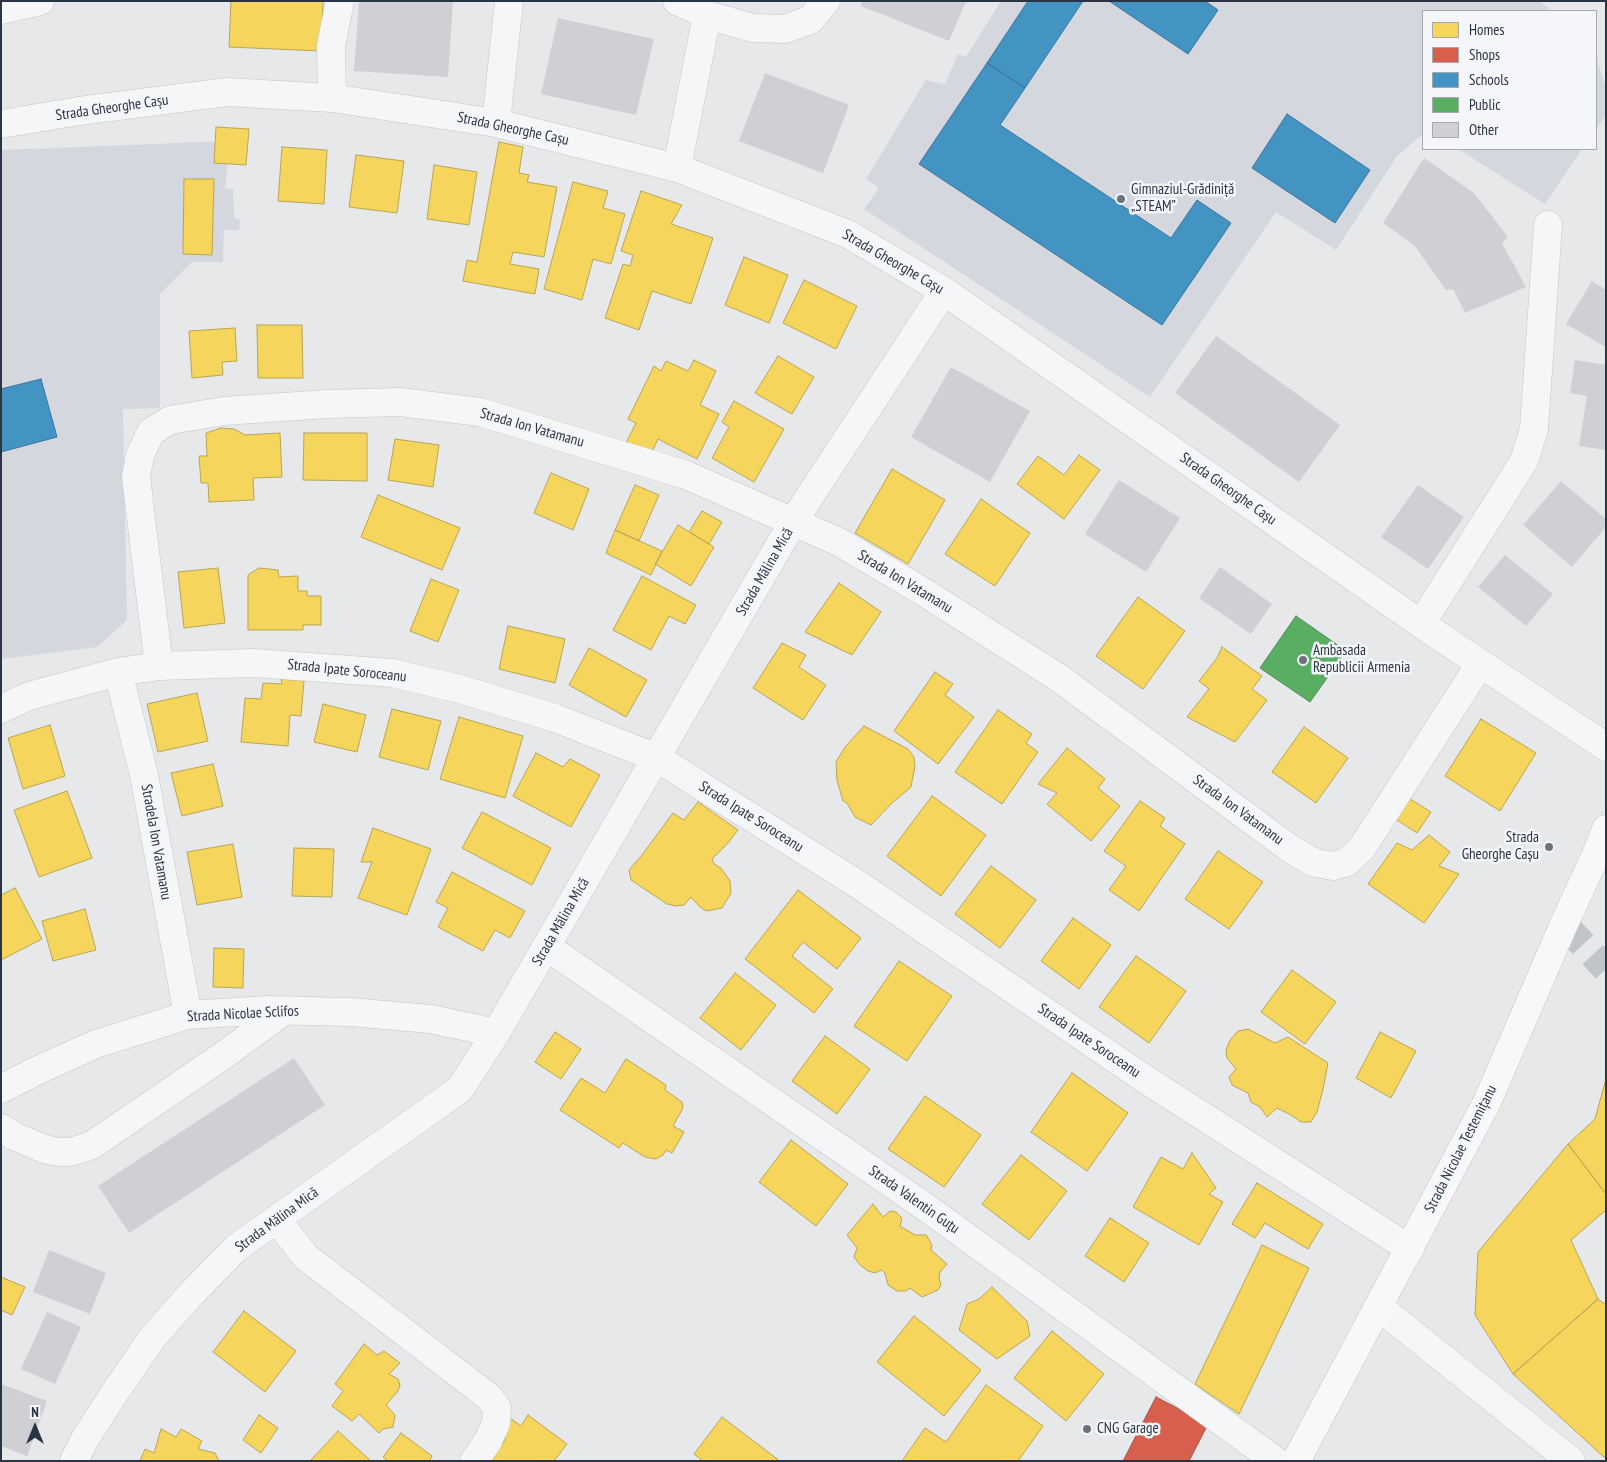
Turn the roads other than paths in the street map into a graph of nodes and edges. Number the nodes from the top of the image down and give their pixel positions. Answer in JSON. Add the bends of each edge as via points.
{"nodes":[{"id":1,"x":40,"y":1,"type":"edge"},
{"id":2,"x":340,"y":1,"type":"edge"},
{"id":3,"x":509,"y":1,"type":"edge"},
{"id":4,"x":677,"y":1,"type":"edge"},
{"id":5,"x":826,"y":1,"type":"edge"},
{"id":6,"x":1,"y":10,"type":"edge"},
{"id":7,"x":707,"y":16,"type":"junction"},
{"id":8,"x":332,"y":98,"type":"junction"},
{"id":9,"x":496,"y":123,"type":"junction"},
{"id":10,"x":1,"y":124,"type":"edge"},
{"id":11,"x":677,"y":168,"type":"junction"},
{"id":12,"x":1548,"y":225,"type":"dead end"},
{"id":13,"x":944,"y":291,"type":"junction"},
{"id":14,"x":793,"y":522,"type":"junction"},
{"id":15,"x":1421,"y":624,"type":"junction"},
{"id":16,"x":1480,"y":664,"type":"junction"},
{"id":17,"x":158,"y":666,"type":"junction"},
{"id":18,"x":118,"y":672,"type":"junction"},
{"id":19,"x":1,"y":709,"type":"edge"},
{"id":20,"x":1606,"y":747,"type":"edge"},
{"id":21,"x":657,"y":758,"type":"junction"},
{"id":22,"x":1606,"y":828,"type":"edge"},
{"id":23,"x":546,"y":947,"type":"junction"},
{"id":24,"x":285,"y":1010,"type":"junction"},
{"id":25,"x":188,"y":1015,"type":"junction"},
{"id":26,"x":496,"y":1034,"type":"junction"},
{"id":27,"x":1,"y":1089,"type":"edge"},
{"id":28,"x":1,"y":1128,"type":"edge"},
{"id":29,"x":277,"y":1220,"type":"junction"},
{"id":30,"x":1410,"y":1249,"type":"junction"},
{"id":31,"x":1379,"y":1307,"type":"junction"},
{"id":32,"x":74,"y":1461,"type":"edge"},
{"id":33,"x":474,"y":1461,"type":"edge"},
{"id":34,"x":1276,"y":1461,"type":"edge"},
{"id":35,"x":1296,"y":1461,"type":"edge"},
{"id":36,"x":1571,"y":1461,"type":"edge"}],
"edges":[{"from":1,"to":6,"type":"street"},
{"from":2,"to":8,"type":"street","via":[[331,46]]},
{"from":3,"to":9,"type":"street"},
{"from":4,"to":7,"type":"street"},
{"from":5,"to":7,"type":"street","via":[[810,20],[786,29],[753,28]]},
{"from":7,"to":11,"type":"street"},
{"from":8,"to":9,"type":"street","name":"Strada Gheorghe Cașu"},
{"from":8,"to":10,"type":"street","name":"Strada Gheorghe Cașu","via":[[227,92]]},
{"from":9,"to":11,"type":"street","name":"Strada Gheorghe Cașu"},
{"from":11,"to":13,"type":"street","name":"Strada Gheorghe Cașu","via":[[848,234]]},
{"from":12,"to":15,"type":"street","via":[[1534,429],[1524,461]]},
{"from":13,"to":14,"type":"street","name":"Strada Mălina Mică"},
{"from":13,"to":15,"type":"street","name":"Strada Gheorghe Cașu"},
{"from":14,"to":16,"type":"street","name":"Strada Ion Vatamanu","via":[[839,542],[1059,678],[1292,850],[1315,863],[1333,866],[1347,862],[1362,848]]},
{"from":14,"to":17,"type":"street","name":"Strada Ion Vatamanu","via":[[686,475],[480,412],[400,402],[336,403],[224,411],[170,420],[151,432],[140,455],[136,477]]},
{"from":14,"to":21,"type":"street","name":"Strada Mălina Mică"},
{"from":15,"to":16,"type":"street","name":"Strada Gheorghe Cașu"},
{"from":16,"to":20,"type":"street","name":"Strada Gheorghe Cașu"},
{"from":17,"to":18,"type":"street","name":"Strada Ipate Soroceanu"},
{"from":17,"to":21,"type":"street","name":"Strada Ipate Soroceanu","via":[[254,663],[392,673],[460,689],[554,718]]},
{"from":18,"to":19,"type":"street","name":"Strada Ipate Soroceanu","via":[[30,696]]},
{"from":18,"to":25,"type":"street","name":"Stradela Ion Vatamanu","via":[[144,775]]},
{"from":21,"to":23,"type":"street","name":"Strada Mălina Mică"},
{"from":21,"to":30,"type":"street","name":"Strada Ipate Soroceanu","via":[[859,884],[1145,1079]]},
{"from":22,"to":30,"type":"main road","name":"Strada Nicolae Testemițanu","via":[[1487,1102]]},
{"from":23,"to":26,"type":"street","name":"Strada Mălina Mică"},
{"from":23,"to":34,"type":"street","name":"Strada Valentin Guțu","via":[[924,1206]]},
{"from":24,"to":25,"type":"street","name":"Strada Nicolae Sclifos"},
{"from":24,"to":26,"type":"street","name":"Strada Nicolae Sclifos","via":[[431,1019]]},
{"from":24,"to":28,"type":"street","via":[[92,1145],[71,1152],[58,1152],[44,1149]]},
{"from":25,"to":27,"type":"street","name":"Strada Nicolae Sclifos","via":[[96,1044]]},
{"from":26,"to":29,"type":"street","name":"Strada Mălina Mică","via":[[460,1089]]},
{"from":29,"to":32,"type":"street","name":"Strada Mălina Mică","via":[[236,1248],[153,1337],[103,1409]]},
{"from":29,"to":33,"type":"street","via":[[306,1257],[489,1397],[497,1408],[496,1423],[488,1442]]},
{"from":30,"to":31,"type":"main road","name":"Strada Nicolae Testemițanu"},
{"from":31,"to":35,"type":"main road","name":"Strada Nicolae Testemițanu"},
{"from":31,"to":36,"type":"street"}]}
